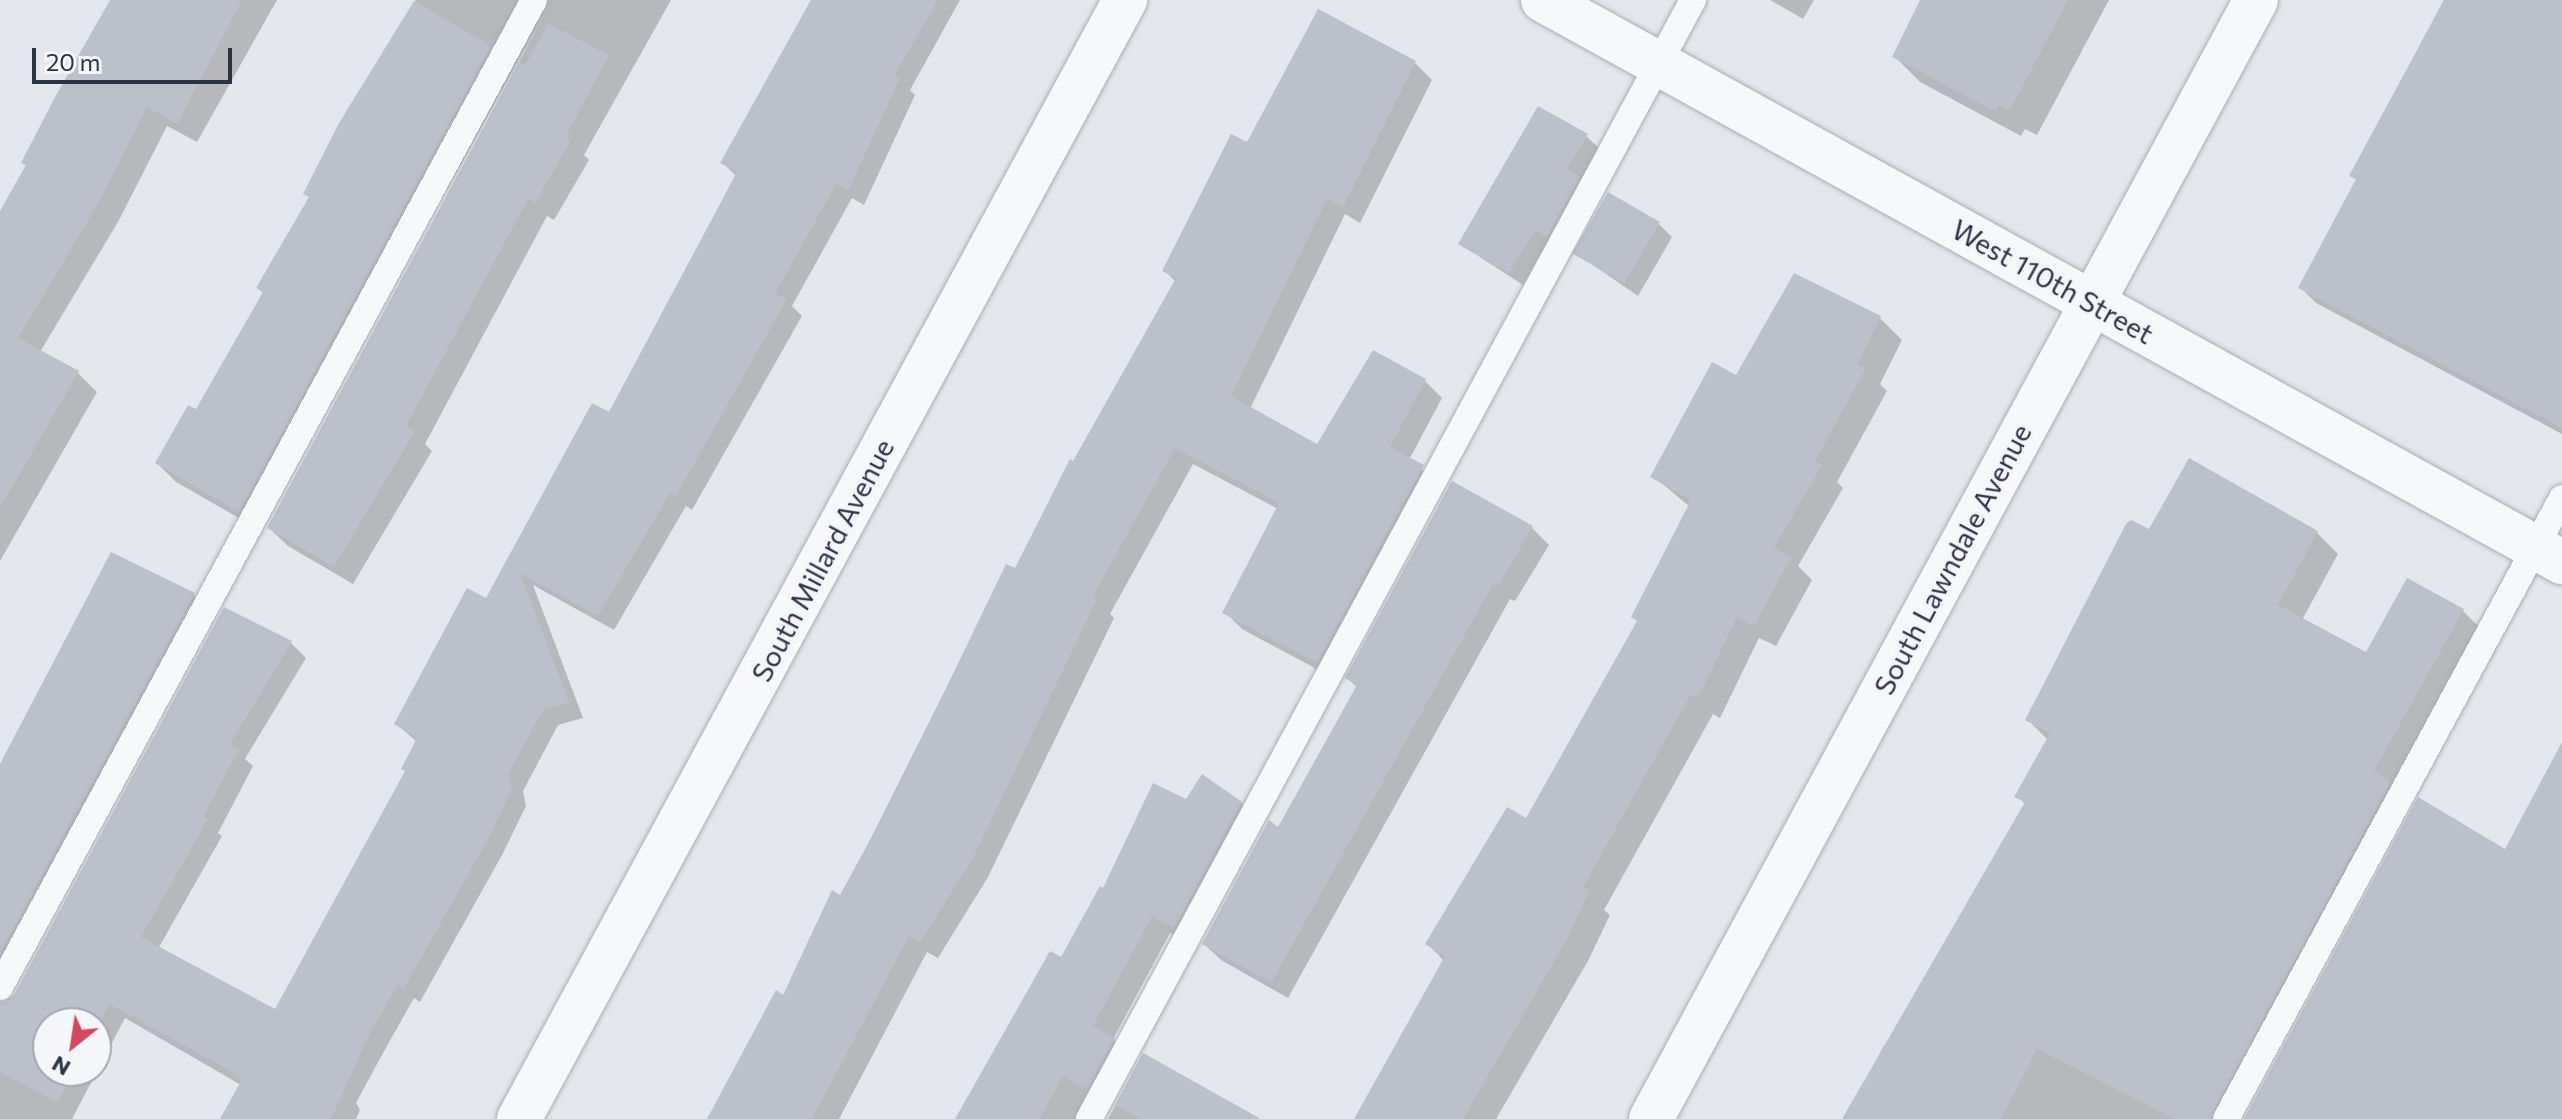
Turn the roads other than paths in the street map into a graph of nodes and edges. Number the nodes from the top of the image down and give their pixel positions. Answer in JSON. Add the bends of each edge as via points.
{"nodes":[{"id":1,"x":534,"y":0,"type":"edge"},
{"id":2,"x":1125,"y":0,"type":"edge"},
{"id":3,"x":1543,"y":0,"type":"edge"},
{"id":4,"x":1693,"y":0,"type":"edge"},
{"id":5,"x":2256,"y":0,"type":"edge"},
{"id":6,"x":1659,"y":64,"type":"junction"},
{"id":7,"x":2091,"y":302,"type":"junction"},
{"id":8,"x":2562,"y":498,"type":"edge"},
{"id":9,"x":2549,"y":554,"type":"edge"},
{"id":10,"x":0,"y":987,"type":"edge"},
{"id":11,"x":519,"y":1119,"type":"edge"},
{"id":12,"x":1089,"y":1119,"type":"edge"},
{"id":13,"x":1651,"y":1119,"type":"edge"},
{"id":14,"x":2226,"y":1119,"type":"edge"}],
"edges":[{"from":1,"to":10,"type":"lane"},
{"from":2,"to":11,"type":"street","name":"South Millard Avenue"},
{"from":3,"to":6,"type":"street","name":"West 110th Street"},
{"from":4,"to":6,"type":"lane"},
{"from":5,"to":7,"type":"street","name":"South Lawndale Avenue"},
{"from":6,"to":7,"type":"street","name":"West 110th Street"},
{"from":6,"to":12,"type":"lane"},
{"from":7,"to":9,"type":"street","name":"West 110th Street"},
{"from":7,"to":13,"type":"street","name":"South Lawndale Avenue"},
{"from":8,"to":9,"type":"lane"},
{"from":9,"to":14,"type":"lane"}]}
